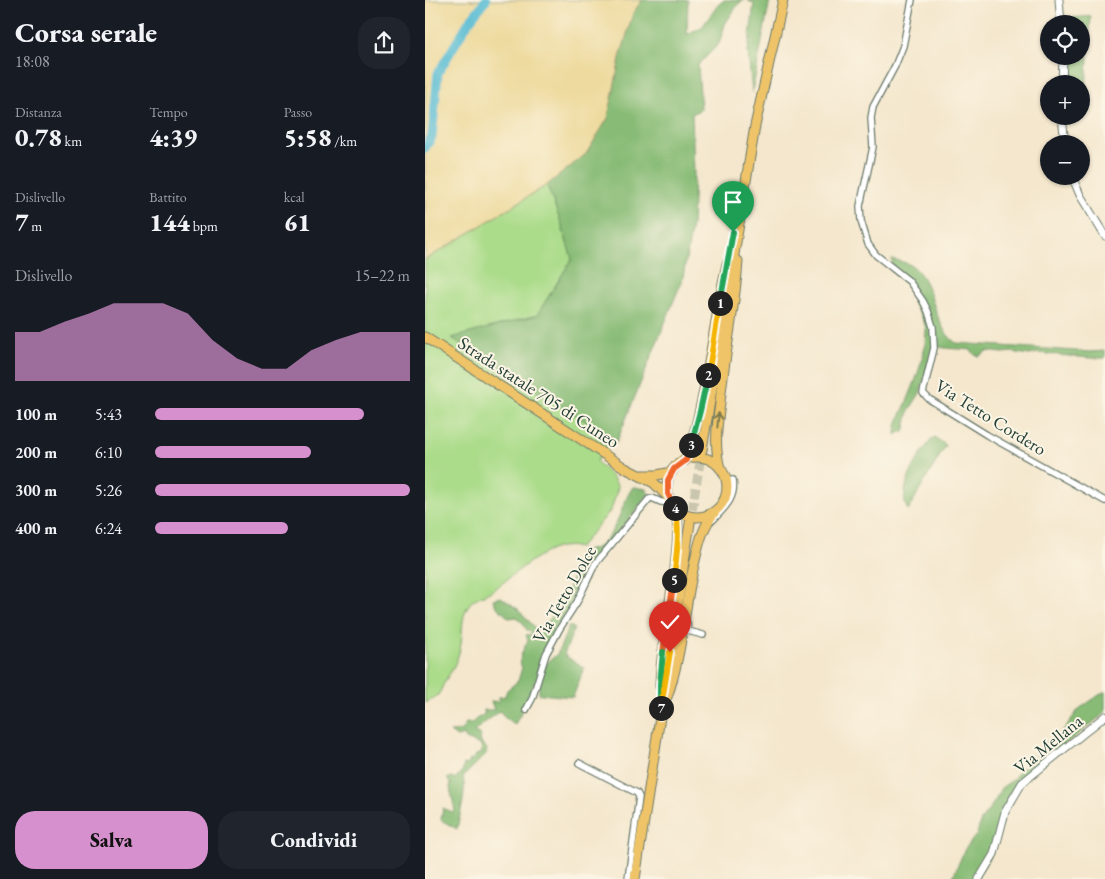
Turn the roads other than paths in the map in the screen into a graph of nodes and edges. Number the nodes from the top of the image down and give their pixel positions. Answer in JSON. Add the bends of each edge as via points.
{"nodes":[{"id":1,"x":783,"y":0,"type":"edge"},
{"id":2,"x":912,"y":0,"type":"edge"},
{"id":3,"x":1059,"y":0,"type":"edge"},
{"id":4,"x":1060,"y":15,"type":"edge"},
{"id":5,"x":1076,"y":185,"type":"edge"},
{"id":6,"x":745,"y":189,"type":"junction"},
{"id":7,"x":1105,"y":236,"type":"edge"},
{"id":8,"x":425,"y":338,"type":"edge"},
{"id":9,"x":702,"y":450,"type":"tunnel mouth"},
{"id":10,"x":686,"y":460,"type":"junction"},
{"id":11,"x":720,"y":468,"type":"junction"},
{"id":12,"x":671,"y":472,"type":"junction"},
{"id":13,"x":635,"y":474,"type":"junction"},
{"id":14,"x":726,"y":481,"type":"junction"},
{"id":15,"x":1105,"y":501,"type":"edge"},
{"id":16,"x":672,"y":503,"type":"junction"},
{"id":17,"x":717,"y":509,"type":"junction"},
{"id":18,"x":690,"y":523,"type":"tunnel mouth"},
{"id":19,"x":703,"y":635,"type":"dead end"},
{"id":20,"x":526,"y":710,"type":"dead end"},
{"id":21,"x":660,"y":716,"type":"junction"},
{"id":22,"x":1105,"y":716,"type":"edge"},
{"id":23,"x":579,"y":763,"type":"dead end"},
{"id":24,"x":628,"y":879,"type":"edge"},
{"id":25,"x":635,"y":879,"type":"edge"},
{"id":26,"x":979,"y":879,"type":"edge"}],
"edges":[{"from":1,"to":6,"type":"main road","via":[[761,95]]},
{"from":2,"to":15,"type":"street","name":"Via Tetto Cordero","via":[[903,46],[873,107],[873,147],[860,206],[868,244],[876,255],[914,286],[928,311],[934,348],[923,393],[987,435]]},
{"from":3,"to":4,"type":"street"},
{"from":5,"to":7,"type":"street"},
{"from":6,"to":9,"type":"main road"},
{"from":6,"to":10,"type":"main road","via":[[737,207],[706,385]]},
{"from":11,"to":6,"type":"main road","one_way":true,"via":[[717,454],[719,412],[746,209]]},
{"from":8,"to":13,"type":"main road","name":"Strada statale 705 di Cuneo"},
{"from":10,"to":11,"type":"main road","via":[[704,458]]},
{"from":10,"to":12,"type":"main road"},
{"from":11,"to":14,"type":"main road"},
{"from":12,"to":13,"type":"main road"},
{"from":12,"to":16,"type":"main road","via":[[667,485]]},
{"from":13,"to":16,"type":"main road","name":"Strada statale 705 di Cuneo","via":[[654,483]]},
{"from":14,"to":17,"type":"main road","via":[[726,494]]},
{"from":14,"to":19,"type":"street","via":[[733,480],[733,493],[707,531],[687,624],[688,631]]},
{"from":16,"to":17,"type":"main road","via":[[686,514],[695,516],[705,516]]},
{"from":16,"to":20,"type":"street","name":"Via Tetto Dolce","via":[[649,499],[595,564],[546,654]]},
{"from":16,"to":21,"type":"main road","via":[[678,519],[677,541],[661,670]]},
{"from":17,"to":21,"type":"main road","via":[[707,522],[698,548],[675,669]]},
{"from":18,"to":21,"type":"main road"},
{"from":21,"to":25,"type":"main road"},
{"from":22,"to":26,"type":"street","name":"Via Mellana","via":[[1022,783],[1005,812],[994,854]]},
{"from":23,"to":24,"type":"street","via":[[639,797]]}]}
